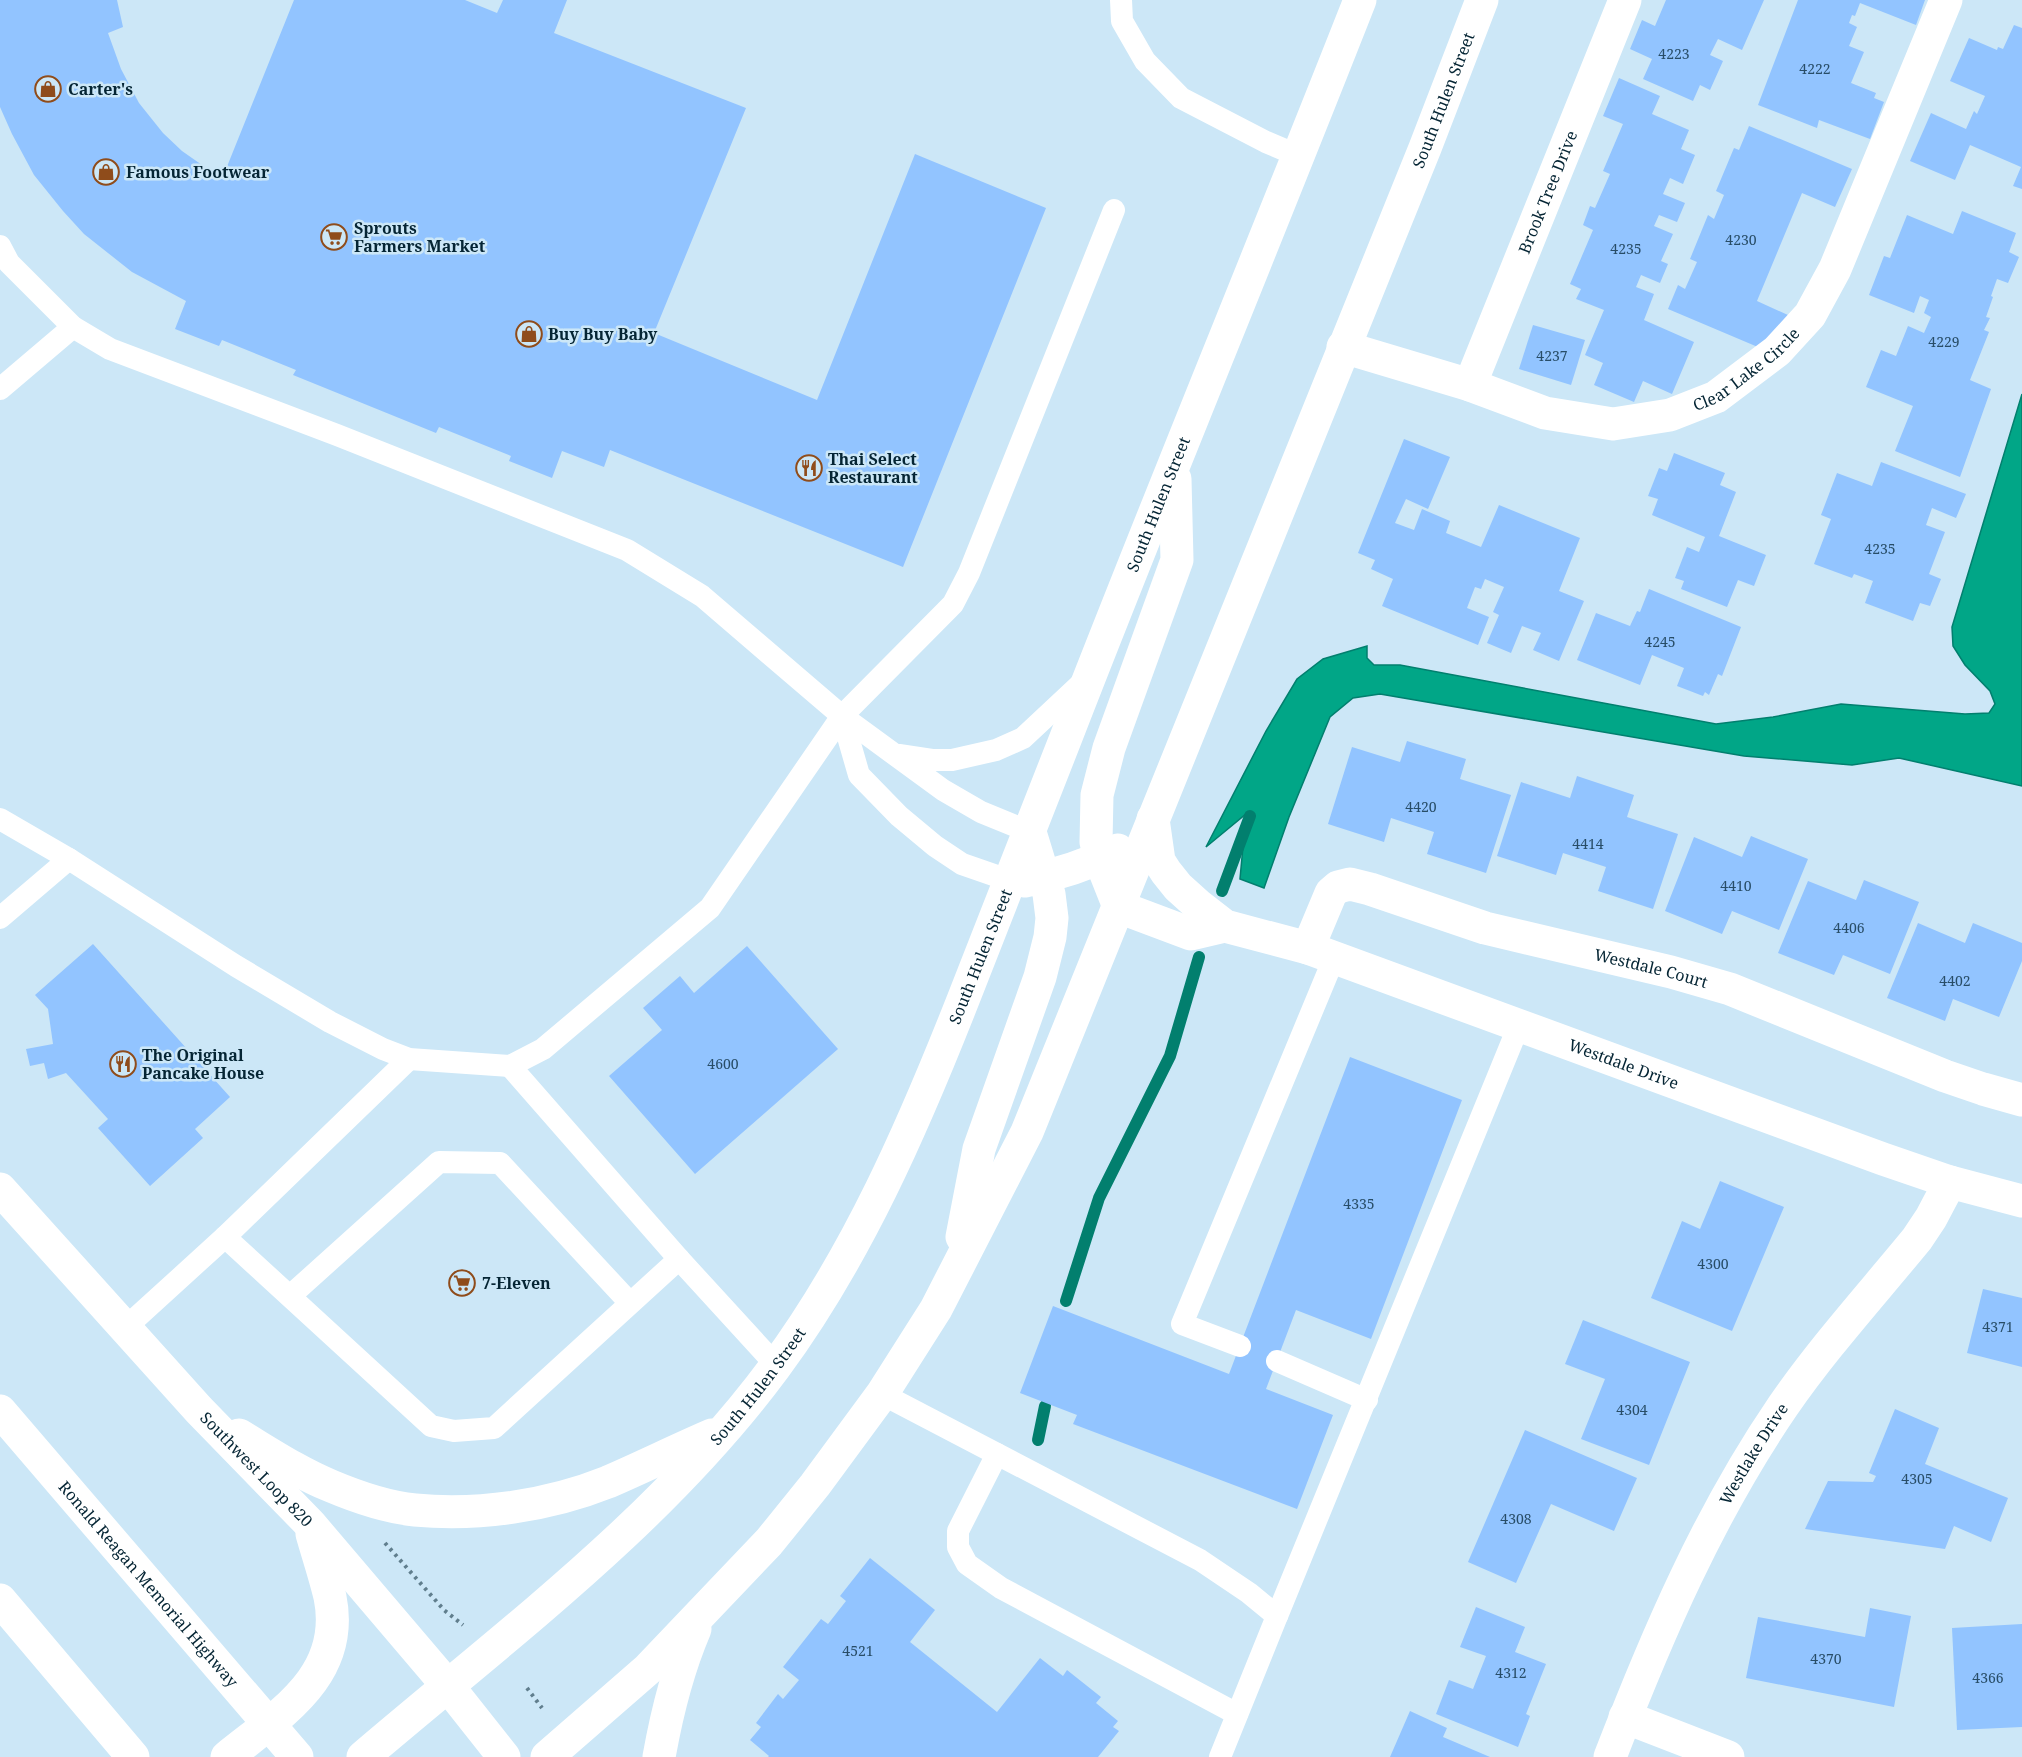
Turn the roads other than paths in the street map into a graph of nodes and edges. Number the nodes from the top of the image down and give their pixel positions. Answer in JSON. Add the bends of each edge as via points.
{"nodes":[{"id":1,"x":1121,"y":0,"type":"edge"},
{"id":2,"x":1360,"y":0,"type":"edge"},
{"id":3,"x":1482,"y":0,"type":"edge"},
{"id":4,"x":1625,"y":0,"type":"edge"},
{"id":5,"x":1946,"y":0,"type":"edge"},
{"id":6,"x":1299,"y":156,"type":"junction"},
{"id":7,"x":1113,"y":210,"type":"dead end"},
{"id":8,"x":0,"y":246,"type":"edge"},
{"id":9,"x":73,"y":327,"type":"junction"},
{"id":10,"x":1343,"y":347,"type":"junction"},
{"id":11,"x":1470,"y":385,"type":"junction"},
{"id":12,"x":0,"y":389,"type":"edge"},
{"id":13,"x":1175,"y":465,"type":"junction"},
{"id":14,"x":1091,"y":674,"type":"junction"},
{"id":15,"x":842,"y":716,"type":"junction"},
{"id":16,"x":894,"y":754,"type":"junction"},
{"id":17,"x":0,"y":819,"type":"edge"},
{"id":18,"x":1149,"y":828,"type":"junction"},
{"id":19,"x":1030,"y":832,"type":"junction"},
{"id":20,"x":1100,"y":859,"type":"junction"},
{"id":21,"x":69,"y":860,"type":"junction"},
{"id":22,"x":1045,"y":876,"type":"junction"},
{"id":23,"x":1011,"y":881,"type":"junction"},
{"id":24,"x":1119,"y":907,"type":"junction"},
{"id":25,"x":0,"y":918,"type":"edge"},
{"id":26,"x":1225,"y":926,"type":"junction"},
{"id":27,"x":1321,"y":953,"type":"junction"},
{"id":28,"x":1519,"y":1024,"type":"junction"},
{"id":29,"x":409,"y":1059,"type":"junction"},
{"id":30,"x":510,"y":1066,"type":"junction"},
{"id":31,"x":2022,"y":1100,"type":"edge"},
{"id":32,"x":1950,"y":1182,"type":"junction"},
{"id":33,"x":0,"y":1189,"type":"edge"},
{"id":34,"x":2022,"y":1201,"type":"edge"},
{"id":35,"x":225,"y":1237,"type":"junction"},
{"id":36,"x":679,"y":1258,"type":"junction"},
{"id":37,"x":955,"y":1274,"type":"junction"},
{"id":38,"x":290,"y":1296,"type":"junction"},
{"id":39,"x":630,"y":1303,"type":"junction"},
{"id":40,"x":125,"y":1328,"type":"junction"},
{"id":41,"x":1240,"y":1346,"type":"dead end"},
{"id":42,"x":1277,"y":1361,"type":"dead end"},
{"id":43,"x":776,"y":1365,"type":"junction"},
{"id":44,"x":882,"y":1394,"type":"junction"},
{"id":45,"x":1366,"y":1400,"type":"junction"},
{"id":46,"x":199,"y":1410,"type":"junction"},
{"id":47,"x":0,"y":1411,"type":"edge"},
{"id":48,"x":725,"y":1429,"type":"junction"},
{"id":49,"x":997,"y":1454,"type":"junction"},
{"id":50,"x":310,"y":1524,"type":"junction"},
{"id":51,"x":0,"y":1600,"type":"edge"},
{"id":52,"x":702,"y":1613,"type":"junction"},
{"id":53,"x":1277,"y":1616,"type":"junction"},
{"id":54,"x":447,"y":1685,"type":"junction"},
{"id":55,"x":1238,"y":1714,"type":"junction"},
{"id":56,"x":1625,"y":1717,"type":"junction"},
{"id":57,"x":133,"y":1757,"type":"edge"},
{"id":58,"x":227,"y":1757,"type":"edge"},
{"id":59,"x":297,"y":1757,"type":"edge"},
{"id":60,"x":363,"y":1757,"type":"edge"},
{"id":61,"x":504,"y":1757,"type":"edge"},
{"id":62,"x":547,"y":1757,"type":"edge"},
{"id":63,"x":659,"y":1757,"type":"edge"},
{"id":64,"x":1220,"y":1757,"type":"edge"},
{"id":65,"x":1610,"y":1757,"type":"edge"},
{"id":66,"x":1728,"y":1757,"type":"edge"}],
"edges":[{"from":1,"to":6,"type":"lane","via":[[1122,21],[1145,61],[1181,98]]},
{"from":2,"to":6,"type":"main road","name":"South Hulen Street"},
{"from":3,"to":10,"type":"main road","name":"South Hulen Street"},
{"from":4,"to":11,"type":"main road","name":"Brook Tree Drive"},
{"from":5,"to":11,"type":"main road","name":"Clear Lake Circle","via":[[1835,269],[1810,315],[1777,351],[1716,397],[1670,415],[1613,424],[1545,413]]},
{"from":6,"to":13,"type":"main road","name":"South Hulen Street"},
{"from":7,"to":15,"type":"lane","via":[[969,573],[953,604]]},
{"from":8,"to":9,"type":"lane","via":[[9,263]]},
{"from":9,"to":12,"type":"lane"},
{"from":9,"to":15,"type":"lane","via":[[138,361],[627,550],[702,596]]},
{"from":10,"to":11,"type":"main road","name":"Clear Lake Circle"},
{"from":10,"to":18,"type":"main road","name":"South Hulen Street"},
{"from":13,"to":14,"type":"main road","name":"South Hulen Street"},
{"from":13,"to":20,"type":"main road","via":[[1177,560],[1102,771],[1095,824]]},
{"from":14,"to":16,"type":"lane","via":[[1023,738],[996,750],[952,760]]},
{"from":14,"to":19,"type":"main road","name":"South Hulen Street"},
{"from":15,"to":16,"type":"lane"},
{"from":15,"to":23,"type":"lane","via":[[859,775],[899,816],[962,864]]},
{"from":15,"to":30,"type":"lane","via":[[710,908],[543,1049]]},
{"from":16,"to":19,"type":"lane","via":[[965,804]]},
{"from":17,"to":21,"type":"lane"},
{"from":18,"to":20,"type":"main road"},
{"from":18,"to":24,"type":"main road","name":"South Hulen Street"},
{"from":18,"to":26,"type":"main road","name":"Westdale Drive","via":[[1166,872]]},
{"from":19,"to":22,"type":"main road"},
{"from":19,"to":23,"type":"main road","name":"South Hulen Street"},
{"from":20,"to":22,"type":"main road"},
{"from":20,"to":24,"type":"main road"},
{"from":21,"to":25,"type":"lane"},
{"from":21,"to":29,"type":"lane","via":[[330,1022]]},
{"from":22,"to":23,"type":"main road"},
{"from":22,"to":37,"type":"main road","via":[[1052,918],[1048,946],[980,1149]]},
{"from":23,"to":43,"type":"main road","name":"South Hulen Street","via":[[922,1102],[874,1204]]},
{"from":24,"to":26,"type":"main road","name":"Westdale Drive","via":[[1191,934]]},
{"from":24,"to":37,"type":"main road","name":"South Hulen Street","via":[[1027,1132]]},
{"from":26,"to":27,"type":"main road","name":"Westdale Drive"},
{"from":27,"to":28,"type":"main road","name":"Westdale Drive"},
{"from":27,"to":31,"type":"main road","name":"Westdale Court","via":[[1332,893],[1350,884],[1485,928],[1730,989],[1945,1076]]},
{"from":27,"to":41,"type":"lane","via":[[1182,1324]]},
{"from":28,"to":32,"type":"main road","name":"Westdale Drive"},
{"from":28,"to":45,"type":"lane"},
{"from":29,"to":30,"type":"lane"},
{"from":29,"to":35,"type":"lane"},
{"from":30,"to":36,"type":"lane"},
{"from":32,"to":34,"type":"main road","name":"Westdale Drive"},
{"from":32,"to":56,"type":"main road","name":"Westlake Drive","via":[[1917,1239],[1784,1405],[1754,1451],[1699,1548]]},
{"from":33,"to":40,"type":"main road","name":"Southwest Loop 820"},
{"from":35,"to":38,"type":"lane"},
{"from":35,"to":40,"type":"lane"},
{"from":36,"to":39,"type":"lane"},
{"from":36,"to":43,"type":"lane"},
{"from":37,"to":44,"type":"main road","name":"South Hulen Street"},
{"from":38,"to":39,"type":"lane","via":[[431,1426],[454,1431],[494,1428]]},
{"from":38,"to":39,"type":"lane","via":[[439,1162],[500,1163]]},
{"from":40,"to":46,"type":"main road","name":"Southwest Loop 820"},
{"from":42,"to":45,"type":"lane"},
{"from":43,"to":48,"type":"main road","name":"South Hulen Street"},
{"from":44,"to":49,"type":"lane"},
{"from":44,"to":52,"type":"main road","name":"South Hulen Street","via":[[769,1542]]},
{"from":45,"to":53,"type":"lane"},
{"from":46,"to":48,"type":"main road","via":[[329,1486],[413,1510],[513,1507],[560,1498]]},
{"from":46,"to":50,"type":"main road","name":"Southwest Loop 820"},
{"from":47,"to":59,"type":"main road","name":"Ronald Reagan Memorial Highway"},
{"from":48,"to":54,"type":"main road","name":"South Hulen Street","via":[[592,1565]]},
{"from":49,"to":53,"type":"lane","via":[[1200,1560]]},
{"from":49,"to":55,"type":"lane","via":[[958,1531],[958,1547],[967,1564],[1001,1588]]},
{"from":50,"to":54,"type":"main road","name":"Southwest Loop 820"},
{"from":50,"to":58,"type":"main road","via":[[330,1599],[331,1637],[320,1669],[300,1698]]},
{"from":51,"to":57,"type":"main road"},
{"from":52,"to":62,"type":"main road","name":"South Hulen Street","via":[[648,1669]]},
{"from":52,"to":63,"type":"main road","via":[[671,1695]]},
{"from":53,"to":55,"type":"lane"},
{"from":54,"to":60,"type":"main road","name":"South Hulen Street"},
{"from":54,"to":61,"type":"main road","name":"Southwest Loop 820"},
{"from":55,"to":64,"type":"lane"},
{"from":56,"to":65,"type":"main road","name":"Westlake Drive"},
{"from":56,"to":66,"type":"main road"}]}
